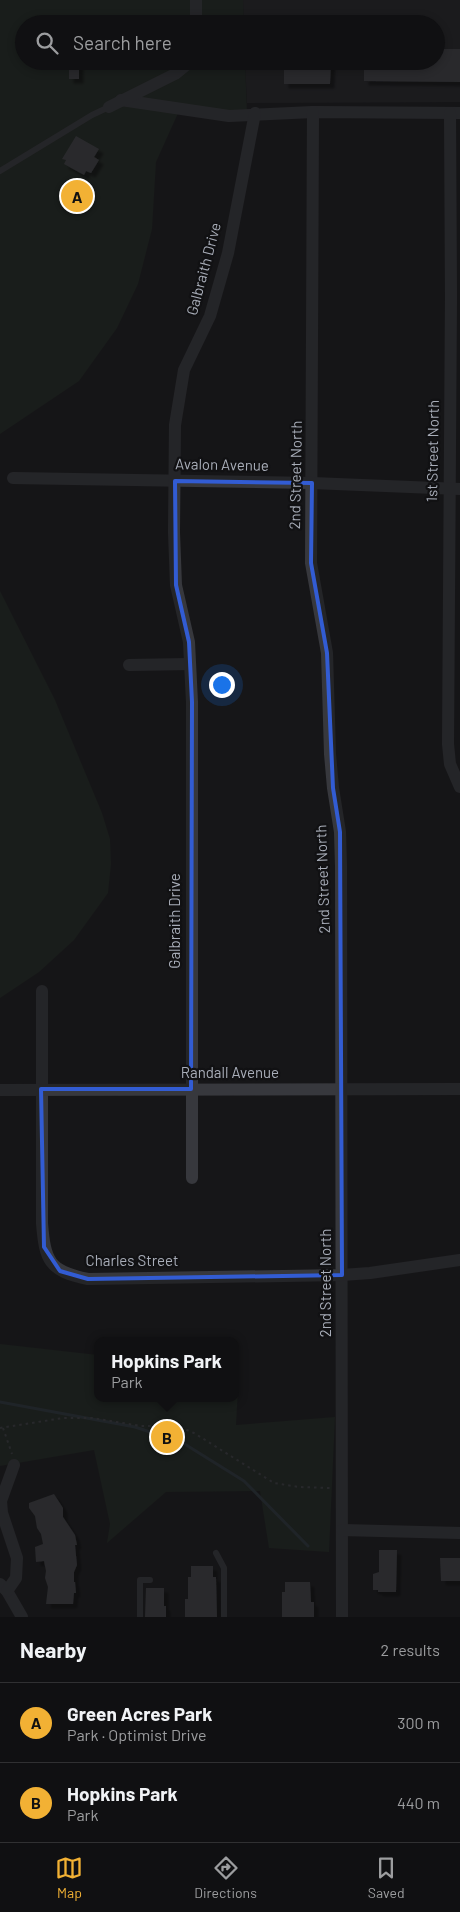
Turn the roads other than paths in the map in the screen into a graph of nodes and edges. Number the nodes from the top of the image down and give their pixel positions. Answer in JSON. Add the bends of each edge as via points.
{"nodes":[{"id":1,"x":196,"y":0,"type":"edge"},
{"id":2,"x":196,"y":15,"type":"edge"},
{"id":3,"x":179,"y":70,"type":"edge"},
{"id":4,"x":121,"y":100,"type":"junction"},
{"id":5,"x":109,"y":107,"type":"joint"},
{"id":6,"x":313,"y":112,"type":"junction"},
{"id":7,"x":255,"y":113,"type":"junction"},
{"id":8,"x":455,"y":113,"type":"edge"},
{"id":9,"x":0,"y":171,"type":"edge"},
{"id":10,"x":13,"y":478,"type":"dead end"},
{"id":11,"x":175,"y":481,"type":"junction"},
{"id":12,"x":312,"y":483,"type":"junction"},
{"id":13,"x":454,"y":489,"type":"edge"},
{"id":14,"x":190,"y":664,"type":"junction"},
{"id":15,"x":129,"y":665,"type":"dead end"},
{"id":16,"x":460,"y":787,"type":"edge"},
{"id":17,"x":42,"y":990,"type":"dead end"},
{"id":18,"x":41,"y":1089,"type":"junction"},
{"id":19,"x":191,"y":1089,"type":"junction"},
{"id":20,"x":340,"y":1089,"type":"junction"},
{"id":21,"x":460,"y":1089,"type":"edge"},
{"id":22,"x":0,"y":1090,"type":"edge"},
{"id":23,"x":192,"y":1178,"type":"dead end"},
{"id":24,"x":460,"y":1260,"type":"edge"},
{"id":25,"x":342,"y":1275,"type":"junction"},
{"id":26,"x":14,"y":1465,"type":"road end"},
{"id":27,"x":342,"y":1530,"type":"junction"},
{"id":28,"x":460,"y":1533,"type":"edge"},
{"id":29,"x":216,"y":1554,"type":"dead end"},
{"id":30,"x":150,"y":1580,"type":"dead end"},
{"id":31,"x":4,"y":1588,"type":"edge"},
{"id":32,"x":22,"y":1617,"type":"edge"},
{"id":33,"x":140,"y":1617,"type":"edge"},
{"id":34,"x":224,"y":1617,"type":"edge"},
{"id":35,"x":342,"y":1617,"type":"edge"}],
"edges":[{"from":1,"to":2,"type":"street"},
{"from":3,"to":4,"type":"street"},
{"from":4,"to":5,"type":"street"},
{"from":4,"to":7,"type":"street","via":[[229,116]]},
{"from":5,"to":9,"type":"lane"},
{"from":6,"to":7,"type":"street"},
{"from":6,"to":8,"type":"street"},
{"from":6,"to":12,"type":"street","name":"2nd Street North"},
{"from":7,"to":11,"type":"street","name":"Galbraith Drive","via":[[228,253],[210,316],[184,370],[175,425]]},
{"from":8,"to":13,"type":"street","name":"1st Street North","via":[[451,296]]},
{"from":10,"to":11,"type":"street","name":"Avalon Avenue"},
{"from":11,"to":12,"type":"street","name":"Avalon Avenue"},
{"from":11,"to":14,"type":"street","name":"Galbraith Drive","via":[[176,585],[189,642]]},
{"from":12,"to":13,"type":"street","name":"Avalon Avenue"},
{"from":12,"to":20,"type":"street","name":"2nd Street North","via":[[311,563],[327,653],[332,788],[340,832]]},
{"from":13,"to":16,"type":"street","name":"1st Street North","via":[[448,744],[450,764]]},
{"from":14,"to":15,"type":"street"},
{"from":14,"to":19,"type":"street","name":"Galbraith Drive"},
{"from":17,"to":18,"type":"street","name":"Charles Street"},
{"from":18,"to":19,"type":"street","name":"Randall Avenue"},
{"from":18,"to":22,"type":"street","name":"Randall Avenue"},
{"from":18,"to":25,"type":"street","name":"Charles Street","via":[[44,1247],[50,1261],[60,1271],[88,1279]]},
{"from":19,"to":20,"type":"street","name":"Randall Avenue"},
{"from":19,"to":23,"type":"street","name":"Galbraith Drive"},
{"from":20,"to":21,"type":"street","name":"Randall Avenue"},
{"from":20,"to":25,"type":"street","name":"2nd Street North"},
{"from":24,"to":25,"type":"street","name":"Charles Street"},
{"from":25,"to":27,"type":"street","name":"2nd Street North"},
{"from":26,"to":31,"type":"street","via":[[1,1501],[17,1558],[16,1578]]},
{"from":27,"to":28,"type":"street"},
{"from":27,"to":35,"type":"street","name":"2nd Street North"},
{"from":29,"to":34,"type":"lane","via":[[224,1568]]},
{"from":30,"to":33,"type":"lane","via":[[140,1580]]},
{"from":31,"to":32,"type":"street"}]}
